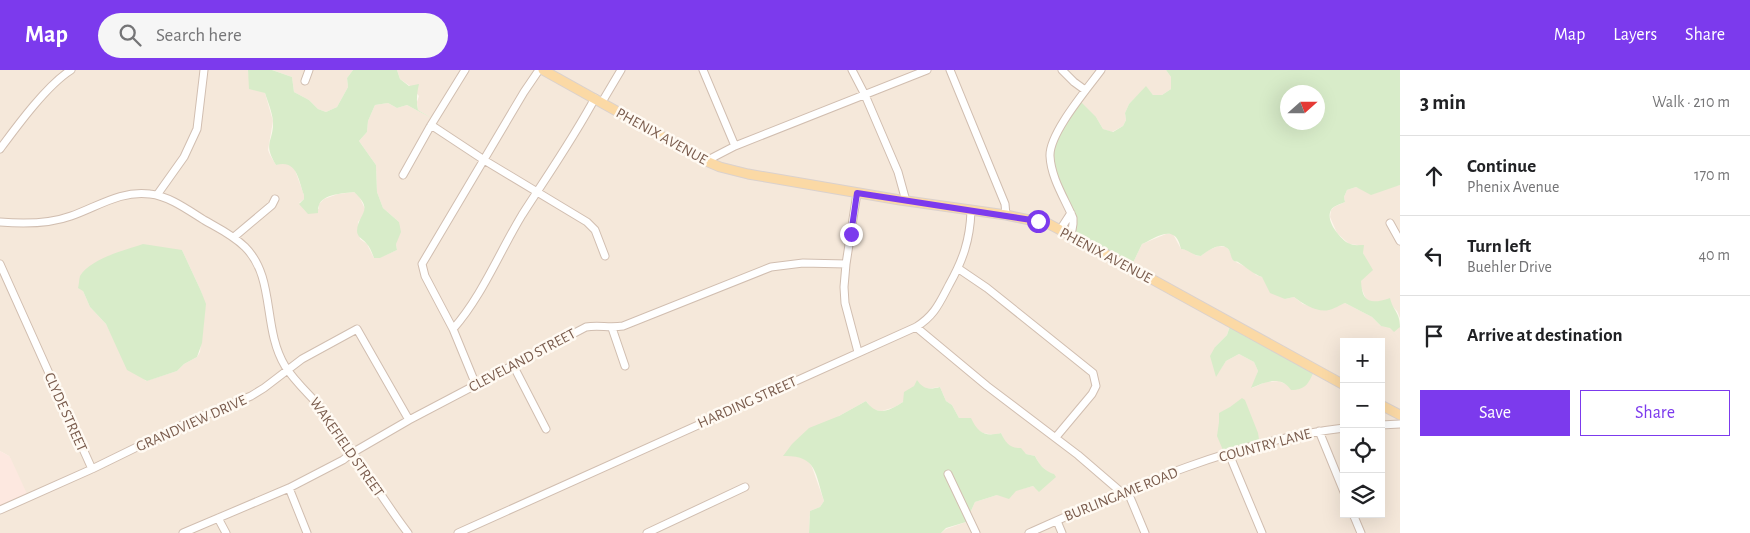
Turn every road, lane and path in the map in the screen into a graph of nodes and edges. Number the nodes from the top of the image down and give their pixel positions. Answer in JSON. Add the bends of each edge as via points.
{"nodes":[{"id":1,"x":71,"y":70,"type":"edge"},
{"id":2,"x":204,"y":70,"type":"edge"},
{"id":3,"x":309,"y":70,"type":"edge"},
{"id":4,"x":465,"y":70,"type":"edge"},
{"id":5,"x":539,"y":70,"type":"edge"},
{"id":6,"x":621,"y":70,"type":"edge"},
{"id":7,"x":703,"y":70,"type":"edge"},
{"id":8,"x":852,"y":70,"type":"edge"},
{"id":9,"x":927,"y":70,"type":"edge"},
{"id":10,"x":950,"y":70,"type":"edge"},
{"id":11,"x":1062,"y":70,"type":"edge"},
{"id":12,"x":1102,"y":70,"type":"edge"},
{"id":13,"x":548,"y":71,"type":"edge"},
{"id":14,"x":305,"y":81,"type":"dead end"},
{"id":15,"x":1086,"y":90,"type":"junction"},
{"id":16,"x":865,"y":94,"type":"junction"},
{"id":17,"x":598,"y":100,"type":"junction"},
{"id":18,"x":431,"y":125,"type":"junction"},
{"id":19,"x":735,"y":146,"type":"junction"},
{"id":20,"x":0,"y":149,"type":"edge"},
{"id":21,"x":484,"y":160,"type":"junction"},
{"id":22,"x":706,"y":161,"type":"junction"},
{"id":23,"x":403,"y":175,"type":"dead end"},
{"id":24,"x":538,"y":192,"type":"junction"},
{"id":25,"x":857,"y":193,"type":"junction"},
{"id":26,"x":157,"y":195,"type":"junction"},
{"id":27,"x":275,"y":199,"type":"dead end"},
{"id":28,"x":906,"y":201,"type":"junction"},
{"id":29,"x":972,"y":211,"type":"junction"},
{"id":30,"x":1071,"y":213,"type":"junction"},
{"id":31,"x":1006,"y":215,"type":"junction"},
{"id":32,"x":0,"y":222,"type":"edge"},
{"id":33,"x":1390,"y":223,"type":"dead end"},
{"id":34,"x":1060,"y":230,"type":"junction"},
{"id":35,"x":1071,"y":236,"type":"junction"},
{"id":36,"x":234,"y":237,"type":"junction"},
{"id":37,"x":1400,"y":241,"type":"edge"},
{"id":38,"x":605,"y":256,"type":"dead end"},
{"id":39,"x":0,"y":264,"type":"edge"},
{"id":40,"x":846,"y":264,"type":"junction"},
{"id":41,"x":959,"y":269,"type":"junction"},
{"id":42,"x":916,"y":327,"type":"junction"},
{"id":43,"x":612,"y":328,"type":"junction"},
{"id":44,"x":453,"y":329,"type":"junction"},
{"id":45,"x":858,"y":352,"type":"junction"},
{"id":46,"x":513,"y":365,"type":"junction"},
{"id":47,"x":625,"y":366,"type":"dead end"},
{"id":48,"x":287,"y":370,"type":"junction"},
{"id":49,"x":1340,"y":383,"type":"edge"},
{"id":50,"x":476,"y":385,"type":"junction"},
{"id":51,"x":1385,"y":407,"type":"edge"},
{"id":52,"x":1400,"y":415,"type":"edge"},
{"id":53,"x":409,"y":420,"type":"junction"},
{"id":54,"x":1400,"y":424,"type":"edge"},
{"id":55,"x":1385,"y":425,"type":"edge"},
{"id":56,"x":1340,"y":428,"type":"edge"},
{"id":57,"x":546,"y":429,"type":"dead end"},
{"id":58,"x":1319,"y":431,"type":"junction"},
{"id":59,"x":1056,"y":437,"type":"junction"},
{"id":60,"x":352,"y":453,"type":"junction"},
{"id":61,"x":1229,"y":454,"type":"junction"},
{"id":62,"x":1187,"y":467,"type":"joint"},
{"id":63,"x":92,"y":469,"type":"junction"},
{"id":64,"x":948,"y":474,"type":"dead end"},
{"id":65,"x":1340,"y":482,"type":"edge"},
{"id":66,"x":288,"y":488,"type":"junction"},
{"id":67,"x":745,"y":488,"type":"dead end"},
{"id":68,"x":1124,"y":491,"type":"junction"},
{"id":69,"x":0,"y":510,"type":"edge"},
{"id":70,"x":218,"y":518,"type":"junction"},
{"id":71,"x":1355,"y":518,"type":"edge"},
{"id":72,"x":1057,"y":521,"type":"junction"},
{"id":73,"x":183,"y":533,"type":"edge"},
{"id":74,"x":226,"y":533,"type":"edge"},
{"id":75,"x":308,"y":533,"type":"edge"},
{"id":76,"x":408,"y":533,"type":"edge"},
{"id":77,"x":458,"y":533,"type":"edge"},
{"id":78,"x":647,"y":533,"type":"edge"},
{"id":79,"x":976,"y":533,"type":"edge"},
{"id":80,"x":1029,"y":533,"type":"edge"},
{"id":81,"x":1062,"y":533,"type":"edge"},
{"id":82,"x":1145,"y":533,"type":"edge"},
{"id":83,"x":1262,"y":533,"type":"edge"},
{"id":84,"x":1361,"y":533,"type":"edge"}],
"edges":[{"from":1,"to":20,"type":"street","via":[[62,75]]},
{"from":2,"to":26,"type":"street","via":[[197,129],[184,156]]},
{"from":3,"to":14,"type":"street"},
{"from":4,"to":18,"type":"street"},
{"from":5,"to":21,"type":"street"},
{"from":6,"to":17,"type":"street"},
{"from":7,"to":19,"type":"street"},
{"from":8,"to":16,"type":"street"},
{"from":9,"to":16,"type":"street"},
{"from":10,"to":31,"type":"street","via":[[1005,204]]},
{"from":11,"to":15,"type":"street"},
{"from":12,"to":15,"type":"street"},
{"from":13,"to":17,"type":"main road","name":"PHENIX AVENUE"},
{"from":15,"to":30,"type":"street","via":[[1057,132],[1050,151],[1054,175]]},
{"from":16,"to":19,"type":"street"},
{"from":16,"to":28,"type":"street","via":[[898,172]]},
{"from":17,"to":22,"type":"main road","name":"PHENIX AVENUE"},
{"from":17,"to":24,"type":"street"},
{"from":18,"to":21,"type":"street"},
{"from":18,"to":23,"type":"street"},
{"from":19,"to":22,"type":"street"},
{"from":21,"to":24,"type":"street"},
{"from":21,"to":44,"type":"street","via":[[422,264]]},
{"from":22,"to":25,"type":"main road","name":"PHENIX AVENUE","via":[[748,174]]},
{"from":24,"to":38,"type":"street","via":[[593,227]]},
{"from":24,"to":44,"type":"street"},
{"from":25,"to":28,"type":"main road","name":"PHENIX AVENUE"},
{"from":25,"to":40,"type":"street"},
{"from":26,"to":32,"type":"street","name":"WAKEFIELD STREET","via":[[128,194],[52,220]]},
{"from":26,"to":36,"type":"street","name":"WAKEFIELD STREET"},
{"from":27,"to":36,"type":"street"},
{"from":28,"to":29,"type":"main road","name":"PHENIX AVENUE"},
{"from":29,"to":31,"type":"main road","name":"PHENIX AVENUE"},
{"from":29,"to":41,"type":"street","name":"HARDING STREET"},
{"from":30,"to":34,"type":"street"},
{"from":30,"to":35,"type":"street"},
{"from":31,"to":34,"type":"main road","name":"PHENIX AVENUE","via":[[1038,221]]},
{"from":33,"to":37,"type":"street"},
{"from":34,"to":35,"type":"main road","name":"PHENIX AVENUE"},
{"from":35,"to":49,"type":"main road","name":"PHENIX AVENUE"},
{"from":36,"to":48,"type":"street","name":"WAKEFIELD STREET","via":[[250,252],[260,269],[274,342]]},
{"from":39,"to":63,"type":"street","name":"CLYDE STREET"},
{"from":40,"to":43,"type":"street","name":"CLEVELAND STREET","via":[[804,263],[771,267]]},
{"from":40,"to":45,"type":"street","via":[[844,296]]},
{"from":41,"to":42,"type":"street","name":"HARDING STREET","via":[[934,313]]},
{"from":41,"to":59,"type":"street","via":[[1093,373],[1096,386],[1092,394]]},
{"from":42,"to":45,"type":"street","name":"HARDING STREET"},
{"from":42,"to":59,"type":"street","via":[[987,386]]},
{"from":43,"to":46,"type":"street","name":"CLEVELAND STREET","via":[[586,327]]},
{"from":43,"to":47,"type":"street"},
{"from":44,"to":50,"type":"street"},
{"from":45,"to":77,"type":"street","name":"HARDING STREET"},
{"from":46,"to":50,"type":"street","name":"CLEVELAND STREET"},
{"from":46,"to":57,"type":"street"},
{"from":48,"to":53,"type":"street","name":"GRANDVIEW DRIVE","via":[[357,328]]},
{"from":48,"to":60,"type":"street","name":"WAKEFIELD STREET","via":[[328,416]]},
{"from":48,"to":63,"type":"street","name":"GRANDVIEW DRIVE","via":[[251,396]]},
{"from":50,"to":53,"type":"street","name":"CLEVELAND STREET"},
{"from":51,"to":52,"type":"main road"},
{"from":53,"to":60,"type":"street","name":"CLEVELAND STREET"},
{"from":54,"to":55,"type":"street"},
{"from":56,"to":58,"type":"street","name":"COUNTRY LANE"},
{"from":58,"to":61,"type":"street","name":"COUNTRY LANE"},
{"from":58,"to":65,"type":"street"},
{"from":59,"to":68,"type":"street"},
{"from":60,"to":66,"type":"street","name":"CLEVELAND STREET"},
{"from":60,"to":76,"type":"street","name":"WAKEFIELD STREET"},
{"from":61,"to":62,"type":"street","name":"COUNTRY LANE"},
{"from":61,"to":83,"type":"street"},
{"from":62,"to":68,"type":"street","name":"BURLINGAME ROAD"},
{"from":63,"to":69,"type":"street","name":"CLYDE STREET"},
{"from":64,"to":79,"type":"street"},
{"from":66,"to":70,"type":"street","name":"CLEVELAND STREET"},
{"from":66,"to":75,"type":"street"},
{"from":67,"to":78,"type":"street"},
{"from":68,"to":72,"type":"street","name":"BURLINGAME ROAD"},
{"from":68,"to":82,"type":"street"},
{"from":70,"to":73,"type":"street","name":"CLEVELAND STREET"},
{"from":70,"to":74,"type":"street"},
{"from":71,"to":84,"type":"street"},
{"from":72,"to":80,"type":"street","name":"BURLINGAME ROAD"},
{"from":72,"to":81,"type":"street"}]}
